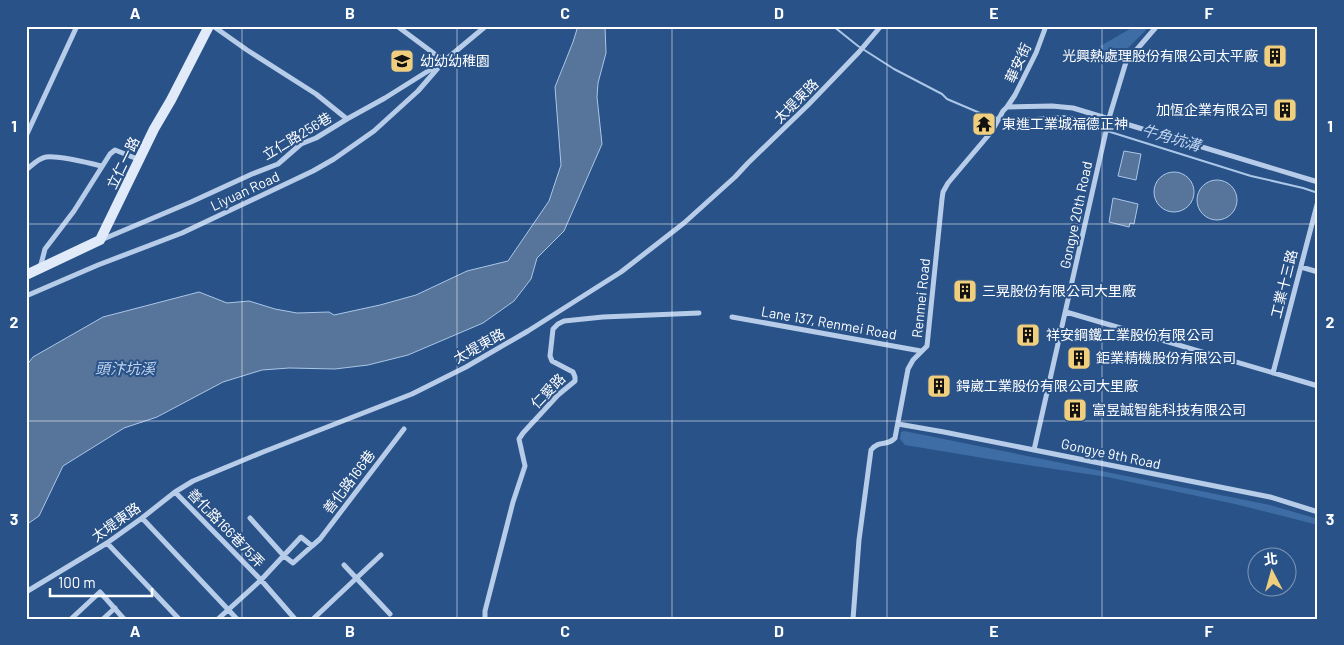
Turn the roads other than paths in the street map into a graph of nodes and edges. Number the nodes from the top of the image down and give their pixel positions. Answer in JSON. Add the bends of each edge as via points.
{"nodes":[{"id":1,"x":77,"y":26,"type":"edge"},
{"id":2,"x":209,"y":26,"type":"edge"},
{"id":3,"x":214,"y":26,"type":"edge"},
{"id":4,"x":397,"y":26,"type":"edge"},
{"id":5,"x":486,"y":26,"type":"edge"},
{"id":6,"x":881,"y":26,"type":"edge"},
{"id":7,"x":1046,"y":26,"type":"edge"},
{"id":8,"x":1157,"y":26,"type":"edge"},
{"id":9,"x":444,"y":61,"type":"junction"},
{"id":10,"x":1005,"y":109,"type":"junction"},
{"id":11,"x":347,"y":119,"type":"junction"},
{"id":12,"x":1109,"y":120,"type":"junction"},
{"id":13,"x":997,"y":122,"type":"joint"},
{"id":14,"x":26,"y":136,"type":"edge"},
{"id":15,"x":140,"y":160,"type":"junction"},
{"id":16,"x":102,"y":166,"type":"junction"},
{"id":17,"x":26,"y":170,"type":"edge"},
{"id":18,"x":1318,"y":182,"type":"edge"},
{"id":19,"x":1318,"y":201,"type":"edge"},
{"id":20,"x":100,"y":240,"type":"junction"},
{"id":21,"x":1301,"y":267,"type":"junction"},
{"id":22,"x":39,"y":269,"type":"junction"},
{"id":23,"x":1318,"y":272,"type":"edge"},
{"id":24,"x":26,"y":275,"type":"edge"},
{"id":25,"x":26,"y":296,"type":"edge"},
{"id":26,"x":1066,"y":312,"type":"junction"},
{"id":27,"x":699,"y":313,"type":"dead end"},
{"id":28,"x":732,"y":317,"type":"dead end"},
{"id":29,"x":921,"y":351,"type":"junction"},
{"id":30,"x":1273,"y":373,"type":"junction"},
{"id":31,"x":1318,"y":386,"type":"edge"},
{"id":32,"x":898,"y":424,"type":"junction"},
{"id":33,"x":404,"y":430,"type":"dead end"},
{"id":34,"x":1034,"y":450,"type":"junction"},
{"id":35,"x":175,"y":492,"type":"junction"},
{"id":36,"x":1318,"y":512,"type":"edge"},
{"id":37,"x":142,"y":518,"type":"junction"},
{"id":38,"x":250,"y":518,"type":"dead end"},
{"id":39,"x":107,"y":543,"type":"junction"},
{"id":40,"x":312,"y":546,"type":"junction"},
{"id":41,"x":381,"y":555,"type":"dead end"},
{"id":42,"x":284,"y":556,"type":"junction"},
{"id":43,"x":344,"y":565,"type":"dead end"},
{"id":44,"x":356,"y":578,"type":"junction"},
{"id":45,"x":261,"y":580,"type":"junction"},
{"id":46,"x":26,"y":592,"type":"edge"},
{"id":47,"x":115,"y":608,"type":"junction"},
{"id":48,"x":228,"y":610,"type":"junction"},
{"id":49,"x":390,"y":614,"type":"dead end"},
{"id":50,"x":71,"y":619,"type":"edge"},
{"id":51,"x":103,"y":619,"type":"edge"},
{"id":52,"x":124,"y":619,"type":"edge"},
{"id":53,"x":179,"y":619,"type":"edge"},
{"id":54,"x":218,"y":619,"type":"edge"},
{"id":55,"x":237,"y":619,"type":"edge"},
{"id":56,"x":295,"y":619,"type":"edge"},
{"id":57,"x":313,"y":619,"type":"edge"},
{"id":58,"x":484,"y":619,"type":"edge"},
{"id":59,"x":853,"y":619,"type":"edge"}],
"edges":[{"from":1,"to":14,"type":"street"},
{"from":2,"to":15,"type":"street","name":"立仁一路"},
{"from":3,"to":11,"type":"street","via":[[316,94]]},
{"from":4,"to":9,"type":"street"},
{"from":5,"to":9,"type":"street"},
{"from":6,"to":35,"type":"street","name":"太堤東路","via":[[860,52],[735,177],[684,223],[621,272],[528,331],[412,394],[245,459]]},
{"from":7,"to":10,"type":"street","name":"華安街","via":[[1015,96]]},
{"from":8,"to":12,"type":"street","name":"Gongye 20th Road","via":[[1126,62]]},
{"from":9,"to":11,"type":"street","name":"立仁路256巷"},
{"from":9,"to":25,"type":"street","name":"Liyuan Road","via":[[418,91],[374,131],[313,171],[182,233]]},
{"from":10,"to":12,"type":"street","via":[[1062,106]]},
{"from":10,"to":13,"type":"street","name":"華安街"},
{"from":11,"to":20,"type":"street","name":"立仁路256巷","via":[[301,144],[278,164]]},
{"from":12,"to":18,"type":"street"},
{"from":12,"to":26,"type":"street","name":"Gongye 20th Road"},
{"from":13,"to":29,"type":"street","name":"Renmei Road","via":[[944,192],[927,346]]},
{"from":15,"to":16,"type":"street","via":[[115,150]]},
{"from":15,"to":20,"type":"street","name":"立仁一路"},
{"from":16,"to":17,"type":"street","via":[[46,157]]},
{"from":16,"to":22,"type":"street","via":[[74,211],[44,250]]},
{"from":19,"to":21,"type":"street","name":"工業十三路"},
{"from":20,"to":22,"type":"street"},
{"from":21,"to":23,"type":"street"},
{"from":21,"to":30,"type":"street","name":"工業十三路"},
{"from":22,"to":24,"type":"street"},
{"from":26,"to":30,"type":"street"},
{"from":26,"to":34,"type":"street","name":"Gongye 20th Road"},
{"from":27,"to":58,"type":"street","name":"仁愛路","via":[[564,321],[553,329],[552,361],[574,372],[576,377],[520,439],[525,466]]},
{"from":28,"to":29,"type":"street","name":"Lane 137, Renmei Road"},
{"from":29,"to":32,"type":"street","name":"Renmei Road","via":[[908,369]]},
{"from":30,"to":31,"type":"street"},
{"from":32,"to":34,"type":"street","name":"Gongye 9th Road"},
{"from":32,"to":59,"type":"street","name":"Renmei Road","via":[[894,440],[876,444],[871,450]]},
{"from":33,"to":40,"type":"street","name":"善化路166巷"},
{"from":34,"to":36,"type":"street","name":"Gongye 9th Road","via":[[1270,498]]},
{"from":35,"to":37,"type":"street","name":"太堤東路"},
{"from":35,"to":45,"type":"street","name":"善化路166巷75弄"},
{"from":37,"to":39,"type":"street","name":"太堤東路"},
{"from":37,"to":48,"type":"street"},
{"from":38,"to":42,"type":"street"},
{"from":39,"to":46,"type":"street","name":"太堤東路"},
{"from":39,"to":53,"type":"street"},
{"from":40,"to":42,"type":"street","name":"善化路166巷","via":[[293,563]]},
{"from":40,"to":42,"type":"street","via":[[301,537]]},
{"from":41,"to":44,"type":"street"},
{"from":42,"to":45,"type":"street"},
{"from":43,"to":44,"type":"street"},
{"from":44,"to":49,"type":"street"},
{"from":44,"to":57,"type":"street"},
{"from":45,"to":48,"type":"street"},
{"from":45,"to":56,"type":"street","name":"善化路166巷75弄"},
{"from":47,"to":50,"type":"street","via":[[100,592]]},
{"from":47,"to":51,"type":"street"},
{"from":47,"to":52,"type":"street"},
{"from":48,"to":54,"type":"street"},
{"from":48,"to":55,"type":"street"}]}
